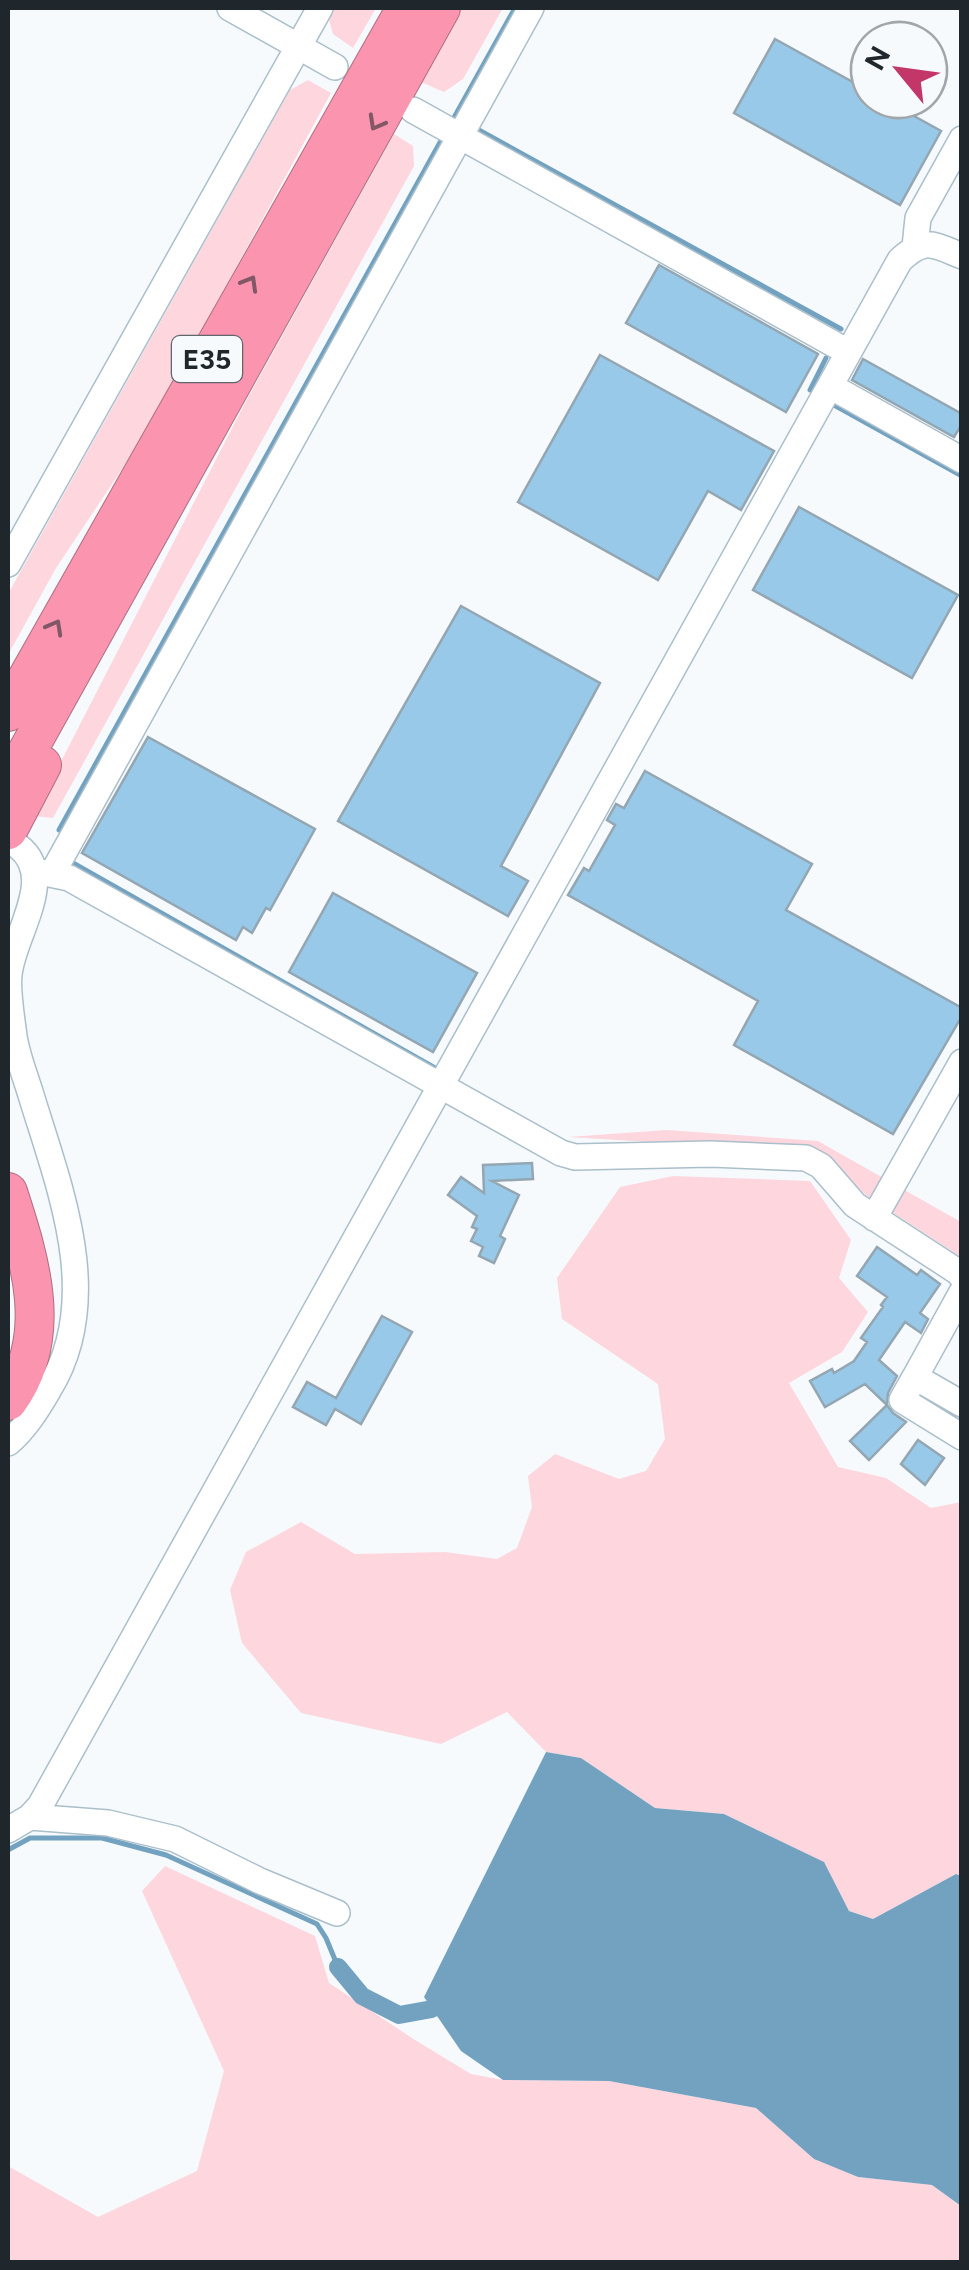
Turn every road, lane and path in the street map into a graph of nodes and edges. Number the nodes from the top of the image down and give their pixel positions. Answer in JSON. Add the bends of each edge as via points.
{"nodes":[{"id":1,"x":230,"y":8,"type":"edge"},
{"id":2,"x":320,"y":8,"type":"edge"},
{"id":3,"x":406,"y":8,"type":"edge"},
{"id":4,"x":440,"y":8,"type":"edge"},
{"id":5,"x":531,"y":8,"type":"edge"},
{"id":6,"x":298,"y":46,"type":"junction"},
{"id":7,"x":335,"y":67,"type":"dead end"},
{"id":8,"x":413,"y":110,"type":"dead end"},
{"id":9,"x":449,"y":130,"type":"junction"},
{"id":10,"x":962,"y":140,"type":"edge"},
{"id":11,"x":914,"y":246,"type":"junction"},
{"id":12,"x":962,"y":256,"type":"edge"},
{"id":13,"x":848,"y":352,"type":"junction"},
{"id":14,"x":830,"y":386,"type":"junction"},
{"id":15,"x":214,"y":413,"type":"junction"},
{"id":16,"x":962,"y":460,"type":"edge"},
{"id":17,"x":8,"y":564,"type":"edge"},
{"id":18,"x":8,"y":712,"type":"edge"},
{"id":19,"x":8,"y":786,"type":"edge"},
{"id":20,"x":13,"y":838,"type":"edge"},
{"id":21,"x":43,"y":872,"type":"junction"},
{"id":22,"x":962,"y":1062,"type":"edge"},
{"id":23,"x":440,"y":1085,"type":"junction"},
{"id":24,"x":8,"y":1192,"type":"edge"},
{"id":25,"x":874,"y":1218,"type":"junction"},
{"id":26,"x":962,"y":1277,"type":"edge"},
{"id":27,"x":8,"y":1281,"type":"edge"},
{"id":28,"x":962,"y":1292,"type":"edge"},
{"id":29,"x":8,"y":1367,"type":"edge"},
{"id":30,"x":914,"y":1377,"type":"junction"},
{"id":31,"x":8,"y":1401,"type":"edge"},
{"id":32,"x":962,"y":1404,"type":"edge"},
{"id":33,"x":962,"y":1437,"type":"edge"},
{"id":34,"x":8,"y":1443,"type":"edge"},
{"id":35,"x":18,"y":1824,"type":"edge"},
{"id":36,"x":336,"y":1913,"type":"dead end"}],
"edges":[{"from":1,"to":6,"type":"street"},
{"from":2,"to":6,"type":"street"},
{"from":18,"to":3,"type":"highway","number":"E35","one_way":true},
{"from":4,"to":15,"type":"highway","number":"E35","one_way":true},
{"from":5,"to":9,"type":"street"},
{"from":6,"to":7,"type":"street"},
{"from":6,"to":17,"type":"street"},
{"from":8,"to":9,"type":"street"},
{"from":9,"to":13,"type":"street"},
{"from":9,"to":21,"type":"street"},
{"from":10,"to":11,"type":"street","via":[[918,218]]},
{"from":11,"to":12,"type":"street","via":[[932,244]]},
{"from":11,"to":13,"type":"street"},
{"from":13,"to":14,"type":"street"},
{"from":14,"to":16,"type":"street"},
{"from":14,"to":23,"type":"street"},
{"from":15,"to":19,"type":"highway","number":"E35"},
{"from":15,"to":20,"type":"highway"},
{"from":20,"to":21,"type":"street"},
{"from":21,"to":23,"type":"street","via":[[69,878]]},
{"from":21,"to":34,"type":"street","via":[[8,975],[14,1040],[65,1208],[76,1278],[72,1333],[56,1378]]},
{"from":22,"to":25,"type":"street"},
{"from":23,"to":25,"type":"street","via":[[576,1157],[806,1158]]},
{"from":23,"to":35,"type":"street","via":[[40,1806]]},
{"from":24,"to":31,"type":"highway","via":[[32,1270],[36,1314],[31,1352]]},
{"from":25,"to":26,"type":"street"},
{"from":27,"to":29,"type":"highway","via":[[17,1326]]},
{"from":28,"to":30,"type":"street"},
{"from":30,"to":32,"type":"street"},
{"from":30,"to":33,"type":"street","via":[[902,1400]]},
{"from":35,"to":36,"type":"street","via":[[108,1823],[174,1839]]}]}
